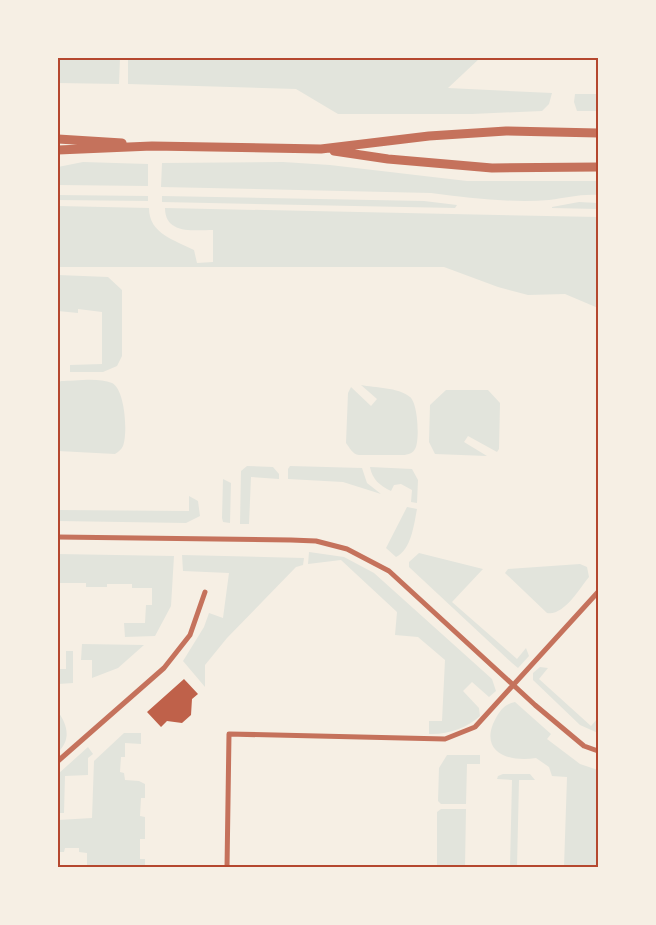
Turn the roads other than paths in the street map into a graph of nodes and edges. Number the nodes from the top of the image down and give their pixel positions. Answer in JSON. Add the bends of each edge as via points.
{"nodes":[{"id":1,"x":598,"y":133,"type":"edge"},
{"id":2,"x":58,"y":139,"type":"edge"},
{"id":3,"x":152,"y":146,"type":"junction"},
{"id":4,"x":321,"y":149,"type":"junction"},
{"id":5,"x":58,"y":150,"type":"edge"},
{"id":6,"x":598,"y":167,"type":"edge"},
{"id":7,"x":58,"y":537,"type":"edge"},
{"id":8,"x":205,"y":592,"type":"dead end"},
{"id":9,"x":598,"y":592,"type":"edge"},
{"id":10,"x":514,"y":685,"type":"junction"},
{"id":11,"x":598,"y":751,"type":"edge"},
{"id":12,"x":58,"y":761,"type":"edge"},
{"id":13,"x":227,"y":868,"type":"edge"}],
"edges":[{"from":1,"to":4,"type":"street","via":[[506,131]]},
{"from":2,"to":3,"type":"street"},
{"from":3,"to":4,"type":"street"},
{"from":3,"to":5,"type":"street"},
{"from":4,"to":6,"type":"street","via":[[388,159],[492,168]]},
{"from":7,"to":10,"type":"street","via":[[316,541],[348,549],[389,571]]},
{"from":8,"to":12,"type":"street","via":[[190,635],[164,668]]},
{"from":9,"to":10,"type":"street"},
{"from":10,"to":11,"type":"street","via":[[584,746]]},
{"from":10,"to":13,"type":"street","via":[[475,727],[445,739],[229,734]]}]}
